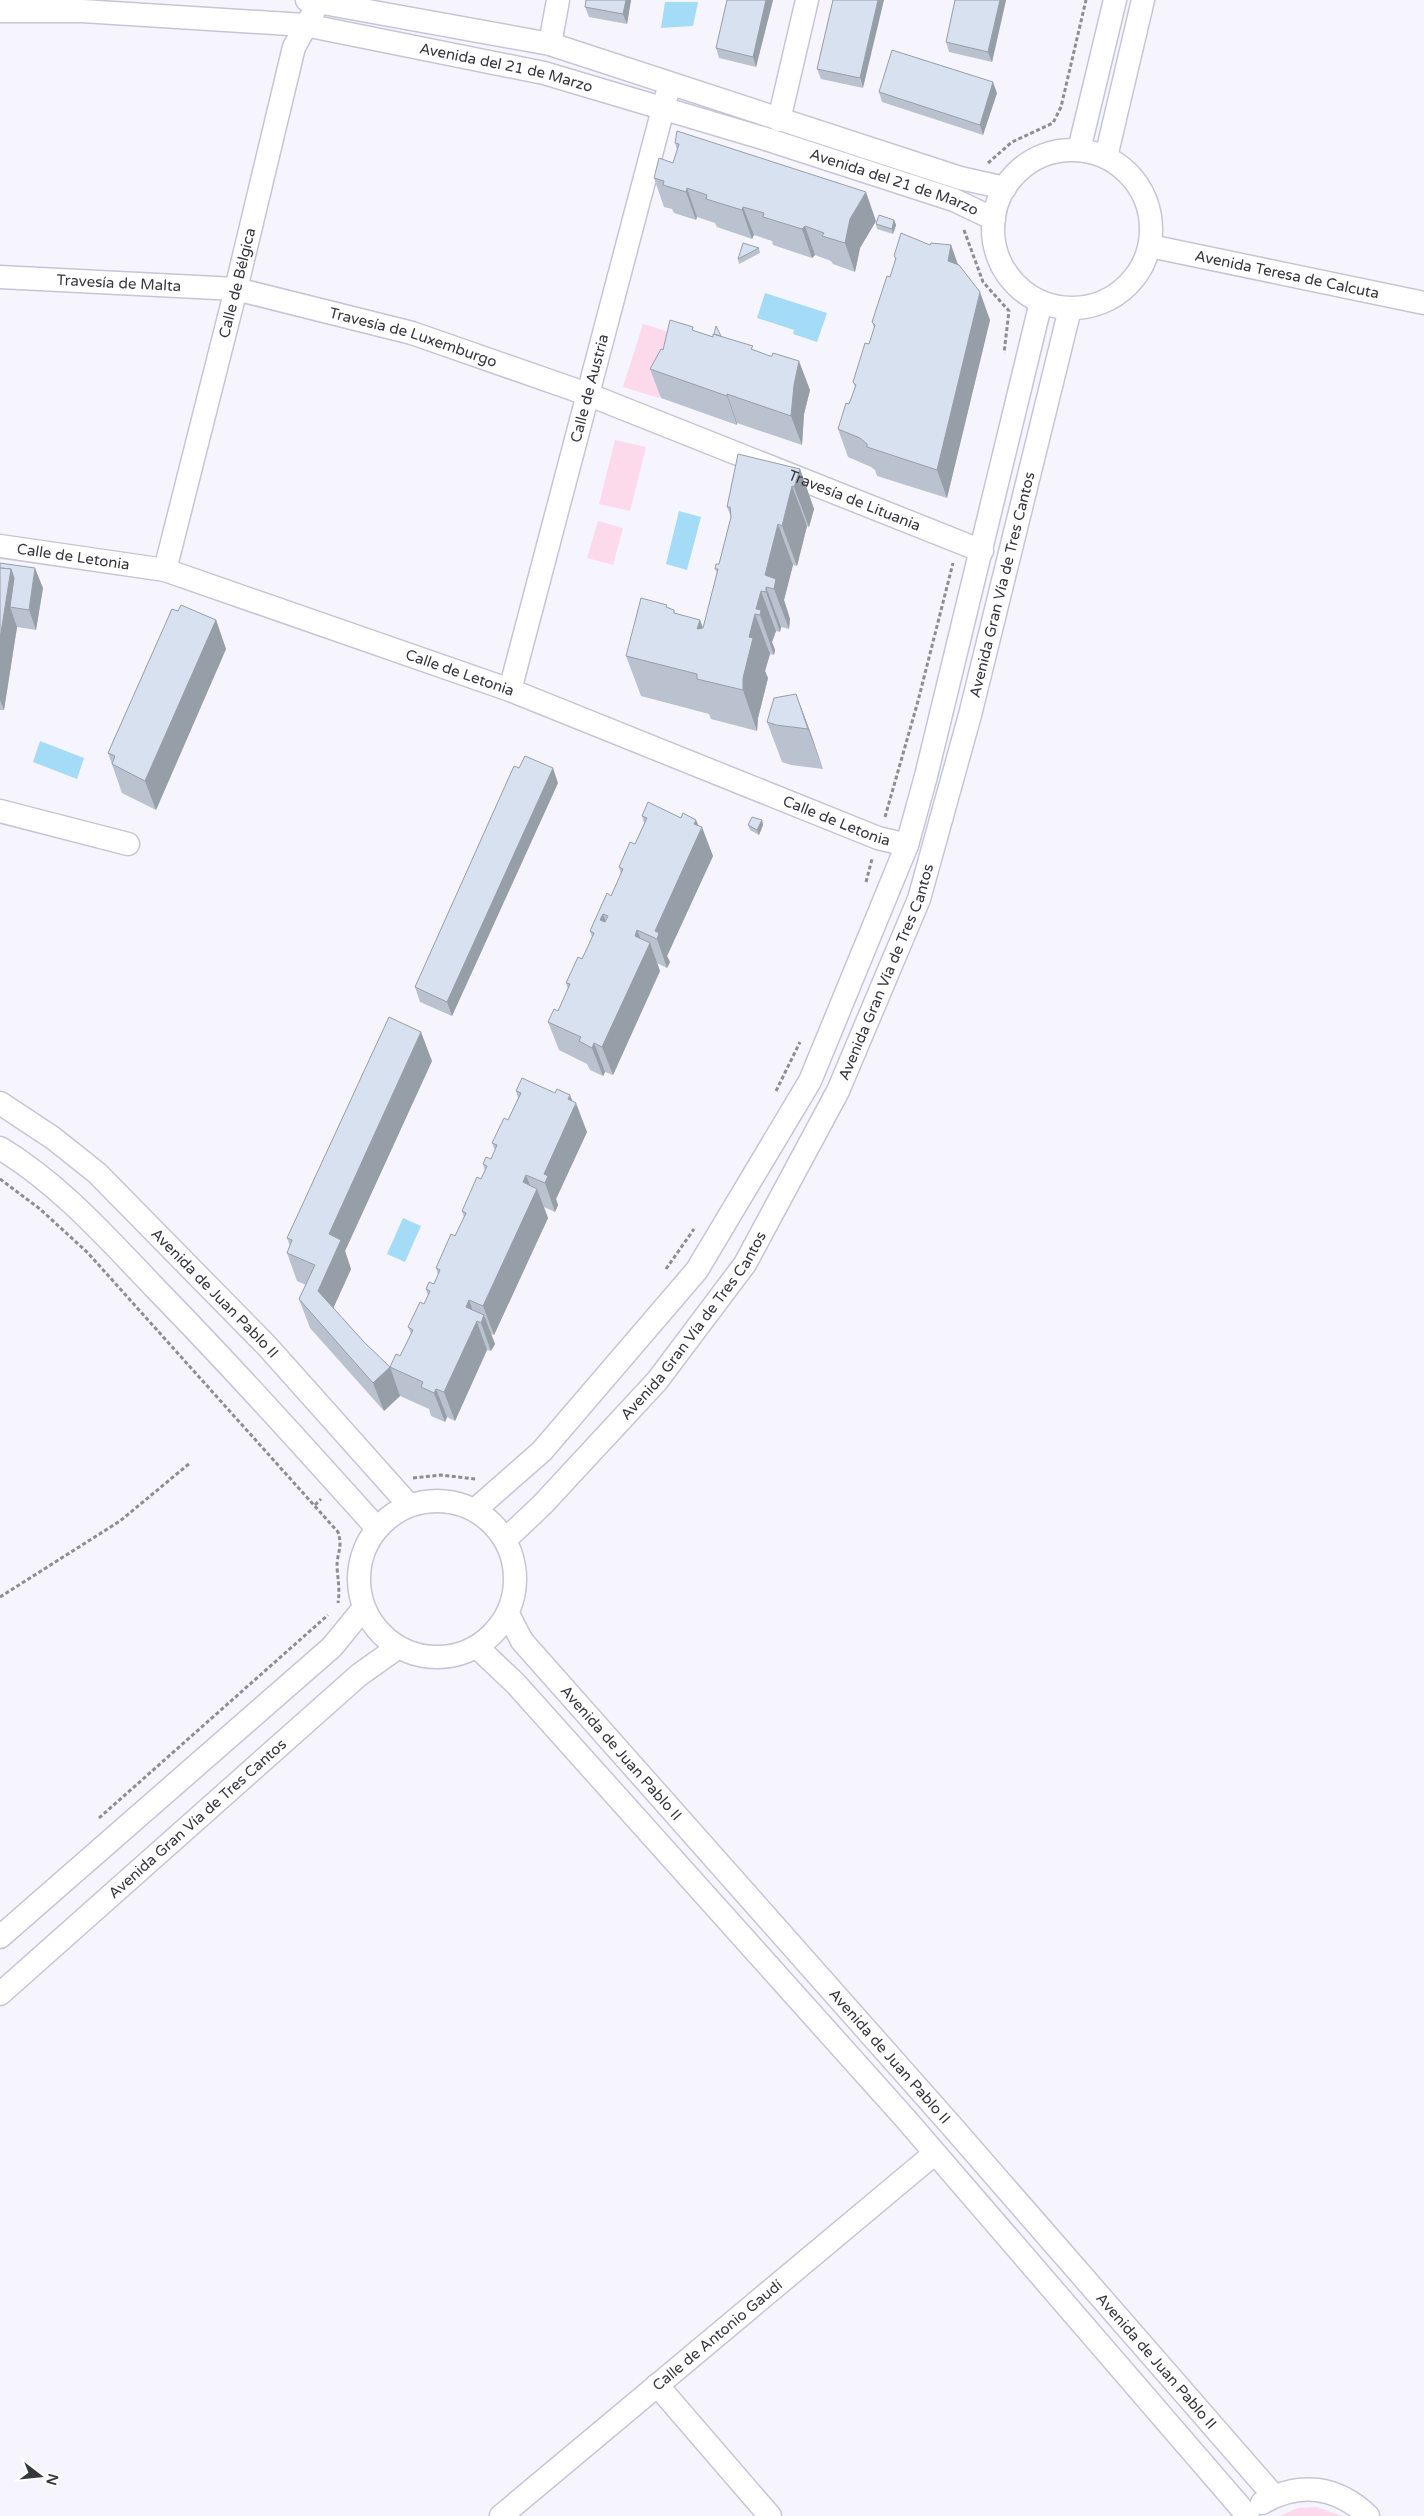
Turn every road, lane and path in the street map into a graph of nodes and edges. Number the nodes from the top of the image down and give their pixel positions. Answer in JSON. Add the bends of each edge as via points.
{"nodes":[{"id":1,"x":317,"y":0,"type":"edge"},
{"id":2,"x":558,"y":0,"type":"edge"},
{"id":3,"x":807,"y":0,"type":"edge"},
{"id":4,"x":1115,"y":0,"type":"edge"},
{"id":5,"x":1143,"y":0,"type":"edge"},
{"id":6,"x":0,"y":11,"type":"edge"},
{"id":7,"x":306,"y":25,"type":"junction"},
{"id":8,"x":550,"y":44,"type":"junction"},
{"id":9,"x":670,"y":85,"type":"junction"},
{"id":10,"x":663,"y":108,"type":"junction"},
{"id":11,"x":779,"y":120,"type":"junction"},
{"id":12,"x":1079,"y":150,"type":"junction"},
{"id":13,"x":1106,"y":157,"type":"junction"},
{"id":14,"x":1004,"y":188,"type":"junction"},
{"id":15,"x":994,"y":219,"type":"junction"},
{"id":16,"x":1150,"y":246,"type":"junction"},
{"id":17,"x":0,"y":277,"type":"edge"},
{"id":18,"x":236,"y":289,"type":"junction"},
{"id":19,"x":1041,"y":302,"type":"junction"},
{"id":20,"x":1424,"y":303,"type":"edge"},
{"id":21,"x":1070,"y":309,"type":"junction"},
{"id":22,"x":587,"y":394,"type":"junction"},
{"id":23,"x":0,"y":546,"type":"edge"},
{"id":24,"x":982,"y":551,"type":"junction"},
{"id":25,"x":165,"y":570,"type":"junction"},
{"id":26,"x":510,"y":690,"type":"junction"},
{"id":27,"x":0,"y":811,"type":"edge"},
{"id":28,"x":128,"y":844,"type":"dead end"},
{"id":29,"x":906,"y":845,"type":"junction"},
{"id":30,"x":0,"y":1103,"type":"edge"},
{"id":31,"x":0,"y":1148,"type":"edge"},
{"id":32,"x":0,"y":1179,"type":"edge"},
{"id":33,"x":190,"y":1463,"type":"dead end"},
{"id":34,"x":408,"y":1504,"type":"junction"},
{"id":35,"x":476,"y":1509,"type":"junction"},
{"id":36,"x":376,"y":1527,"type":"junction"},
{"id":37,"x":506,"y":1539,"type":"junction"},
{"id":38,"x":0,"y":1597,"type":"edge"},
{"id":39,"x":338,"y":1606,"type":"dead end"},
{"id":40,"x":363,"y":1609,"type":"junction"},
{"id":41,"x":330,"y":1612,"type":"dead end"},
{"id":42,"x":508,"y":1614,"type":"junction"},
{"id":43,"x":478,"y":1647,"type":"junction"},
{"id":44,"x":397,"y":1648,"type":"junction"},
{"id":45,"x":96,"y":1822,"type":"dead end"},
{"id":46,"x":0,"y":1937,"type":"edge"},
{"id":47,"x":0,"y":1994,"type":"edge"},
{"id":48,"x":934,"y":2154,"type":"junction"},
{"id":49,"x":657,"y":2385,"type":"junction"},
{"id":50,"x":1274,"y":2496,"type":"junction"},
{"id":51,"x":501,"y":2516,"type":"edge"},
{"id":52,"x":770,"y":2516,"type":"edge"},
{"id":53,"x":1248,"y":2516,"type":"edge"},
{"id":54,"x":1368,"y":2516,"type":"edge"}],
"edges":[{"from":1,"to":7,"type":"street","name":"Calle de Bélgica"},
{"from":1,"to":8,"type":"street","name":"Avenida del 21 de Marzo"},
{"from":2,"to":8,"type":"street"},
{"from":3,"to":11,"type":"street"},
{"from":4,"to":12,"type":"street"},
{"from":5,"to":13,"type":"street"},
{"from":6,"to":7,"type":"street","name":"Avenida del 21 de Marzo","via":[[82,11]]},
{"from":7,"to":10,"type":"street","name":"Avenida del 21 de Marzo","via":[[544,73]]},
{"from":7,"to":18,"type":"street","name":"Calle de Bélgica","via":[[294,46]]},
{"from":8,"to":9,"type":"street","name":"Avenida del 21 de Marzo"},
{"from":9,"to":10,"type":"street","name":"Calle de Austria"},
{"from":9,"to":11,"type":"street","name":"Avenida del 21 de Marzo"},
{"from":10,"to":15,"type":"street","name":"Avenida del 21 de Marzo","via":[[954,200]]},
{"from":10,"to":22,"type":"street","name":"Calle de Austria"},
{"from":11,"to":14,"type":"street","name":"Avenida del 21 de Marzo","via":[[960,178]]},
{"from":12,"to":13,"type":"street"},
{"from":12,"to":14,"type":"street","via":[[1057,151],[1037,158],[1018,171]]},
{"from":13,"to":16,"type":"street","via":[[1128,172],[1144,194],[1151,220]]},
{"from":14,"to":15,"type":"street"},
{"from":15,"to":19,"type":"street","via":[[995,244],[1004,268],[1020,288]]},
{"from":16,"to":20,"type":"street","name":"Avenida Teresa de Calcuta"},
{"from":16,"to":21,"type":"street","via":[[1139,272],[1121,292],[1097,305]]},
{"from":17,"to":18,"type":"street","name":"Travesía de Malta"},
{"from":18,"to":22,"type":"street","name":"Travesía de Luxemburgo","via":[[412,333]]},
{"from":18,"to":25,"type":"street","name":"Calle de Bélgica"},
{"from":19,"to":21,"type":"street"},
{"from":19,"to":24,"type":"street","name":"Avenida Gran Vía de Tres Cantos"},
{"from":21,"to":37,"type":"street","name":"Avenida Gran Vía de Tres Cantos","via":[[970,715],[919,899],[838,1091],[745,1264],[657,1381],[542,1505]]},
{"from":22,"to":24,"type":"street","name":"Travesía de Lituania"},
{"from":22,"to":26,"type":"street","name":"Calle de Austria"},
{"from":23,"to":25,"type":"street","name":"Calle de Letonia"},
{"from":24,"to":29,"type":"street","name":"Avenida Gran Vía de Tres Cantos"},
{"from":25,"to":26,"type":"street","name":"Calle de Letonia"},
{"from":26,"to":29,"type":"street","name":"Calle de Letonia","via":[[878,838]]},
{"from":27,"to":28,"type":"street"},
{"from":29,"to":35,"type":"street","name":"Avenida Gran Vía de Tres Cantos","via":[[810,1081],[697,1270],[542,1451]]},
{"from":30,"to":34,"type":"street","name":"Avenida de Juan Pablo II","via":[[53,1138],[97,1173],[267,1346]]},
{"from":31,"to":36,"type":"street","via":[[27,1165],[86,1215]]},
{"from":32,"to":39,"type":"path","via":[[88,1252],[338,1532],[342,1544],[337,1565]]},
{"from":33,"to":38,"type":"path","via":[[120,1521]]},
{"from":34,"to":35,"type":"street","via":[[435,1499]]},
{"from":34,"to":36,"type":"street"},
{"from":35,"to":37,"type":"street","via":[[492,1521]]},
{"from":36,"to":40,"type":"street","via":[[357,1580]]},
{"from":37,"to":42,"type":"street","via":[[516,1578]]},
{"from":40,"to":44,"type":"street","via":[[381,1635]]},
{"from":40,"to":46,"type":"street","via":[[332,1647]]},
{"from":41,"to":45,"type":"path"},
{"from":42,"to":43,"type":"street","via":[[493,1635]]},
{"from":42,"to":50,"type":"street","name":"Avenida de Juan Pablo II","via":[[522,1641]]},
{"from":43,"to":44,"type":"street","via":[[448,1657],[420,1656]]},
{"from":43,"to":48,"type":"street","name":"Avenida de Juan Pablo II","via":[[516,1684]]},
{"from":44,"to":47,"type":"street","name":"Avenida Gran Vía de Tres Cantos","via":[[359,1675]]},
{"from":48,"to":49,"type":"street","name":"Calle de Antonio Gaudí"},
{"from":48,"to":53,"type":"street","name":"Avenida de Juan Pablo II"},
{"from":49,"to":51,"type":"street","name":"Calle de Antonio Gaudí"},
{"from":49,"to":52,"type":"street"},
{"from":50,"to":53,"type":"street"},
{"from":50,"to":54,"type":"street","via":[[1301,2489],[1328,2491],[1354,2502]]}]}
